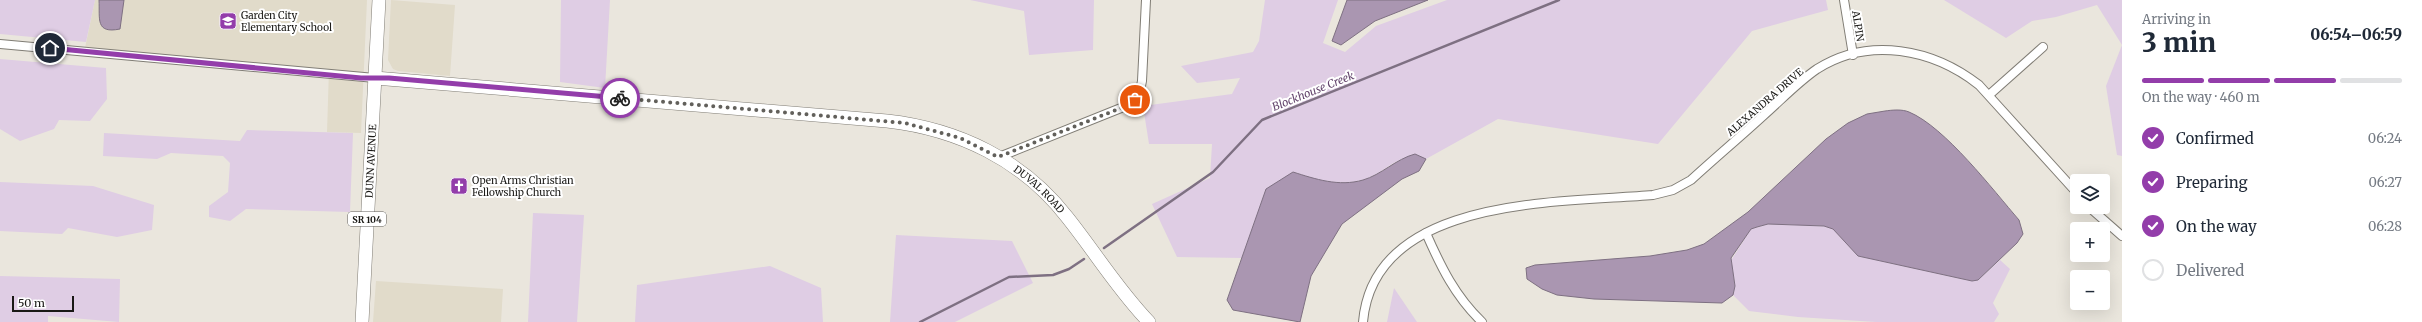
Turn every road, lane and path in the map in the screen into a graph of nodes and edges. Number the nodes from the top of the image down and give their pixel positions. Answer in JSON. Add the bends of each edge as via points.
{"nodes":[{"id":1,"x":379,"y":0,"type":"edge"},
{"id":2,"x":1146,"y":0,"type":"edge"},
{"id":3,"x":1844,"y":0,"type":"edge"},
{"id":4,"x":0,"y":44,"type":"edge"},
{"id":5,"x":2043,"y":47,"type":"dead end"},
{"id":6,"x":1853,"y":55,"type":"junction"},
{"id":7,"x":375,"y":78,"type":"junction"},
{"id":8,"x":1989,"y":96,"type":"junction"},
{"id":9,"x":998,"y":157,"type":"junction"},
{"id":10,"x":2070,"y":185,"type":"edge"},
{"id":11,"x":2098,"y":214,"type":"edge"},
{"id":12,"x":1426,"y":233,"type":"junction"},
{"id":13,"x":2122,"y":236,"type":"edge"},
{"id":14,"x":362,"y":322,"type":"edge"},
{"id":15,"x":1149,"y":322,"type":"edge"},
{"id":16,"x":1363,"y":322,"type":"edge"},
{"id":17,"x":1482,"y":322,"type":"edge"}],
"edges":[{"from":1,"to":7,"type":"main road","name":"DUNN AVENUE","number":"SR 104"},
{"from":2,"to":9,"type":"street","via":[[1142,81],[1135,100],[1126,106]]},
{"from":3,"to":6,"type":"street","name":"ALPIN"},
{"from":4,"to":7,"type":"street","name":"DUVAL ROAD"},
{"from":5,"to":8,"type":"street"},
{"from":6,"to":8,"type":"street","name":"ALEXANDRA DRIVE","via":[[1888,50],[1922,54],[1946,63],[1967,76]]},
{"from":6,"to":12,"type":"street","name":"ALEXANDRA DRIVE","via":[[1833,61],[1813,72],[1691,180],[1673,190],[1653,196],[1490,210],[1461,218]]},
{"from":7,"to":9,"type":"main road","name":"DUVAL ROAD","via":[[905,123],[960,138]]},
{"from":7,"to":14,"type":"main road","name":"DUNN AVENUE","number":"SR 104"},
{"from":8,"to":10,"type":"street","name":"ALEXANDRA DRIVE"},
{"from":9,"to":15,"type":"main road","name":"DUVAL ROAD","via":[[1025,175],[1055,203]]},
{"from":11,"to":13,"type":"street"},
{"from":12,"to":16,"type":"street","name":"ALEXANDRA DRIVE","via":[[1406,245],[1382,270],[1367,302]]},
{"from":12,"to":17,"type":"street","via":[[1448,280],[1469,310]]}]}
